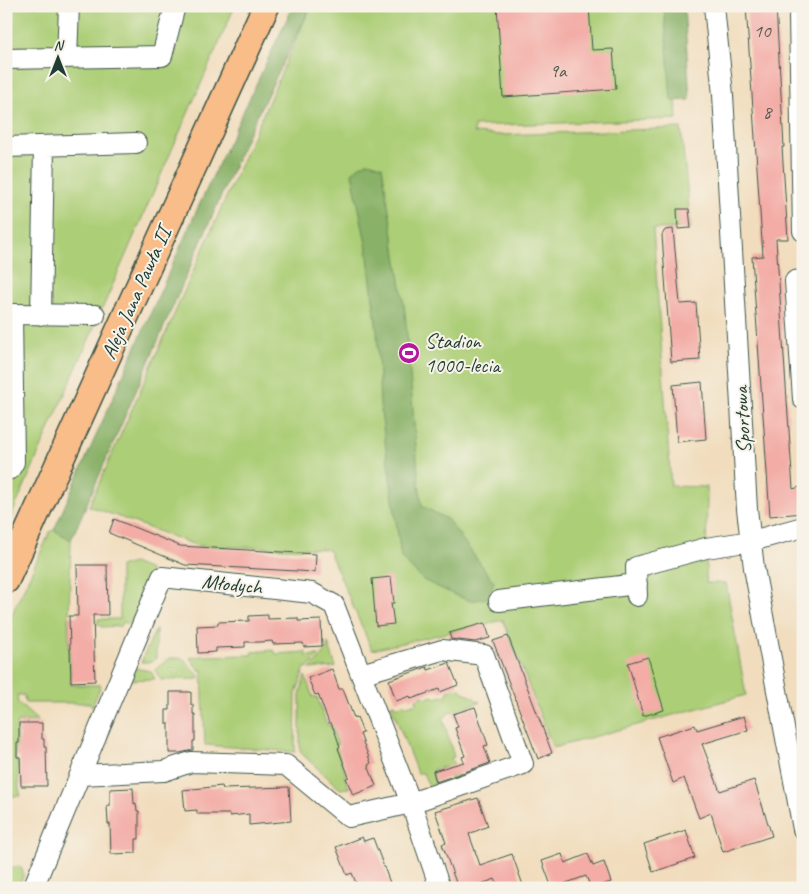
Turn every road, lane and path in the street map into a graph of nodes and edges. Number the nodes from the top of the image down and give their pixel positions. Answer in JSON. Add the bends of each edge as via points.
{"nodes":[{"id":1,"x":69,"y":6,"type":"edge"},
{"id":2,"x":176,"y":6,"type":"edge"},
{"id":3,"x":266,"y":6,"type":"edge"},
{"id":4,"x":714,"y":6,"type":"edge"},
{"id":5,"x":803,"y":14,"type":"edge"},
{"id":6,"x":67,"y":58,"type":"junction"},
{"id":7,"x":6,"y":59,"type":"edge"},
{"id":8,"x":136,"y":143,"type":"dead end"},
{"id":9,"x":44,"y":146,"type":"junction"},
{"id":10,"x":6,"y":147,"type":"edge"},
{"id":11,"x":803,"y":231,"type":"edge"},
{"id":12,"x":803,"y":280,"type":"edge"},
{"id":13,"x":9,"y":314,"type":"edge"},
{"id":14,"x":40,"y":315,"type":"junction"},
{"id":15,"x":95,"y":315,"type":"dead end"},
{"id":16,"x":803,"y":399,"type":"edge"},
{"id":17,"x":6,"y":469,"type":"edge"},
{"id":18,"x":803,"y":527,"type":"edge"},
{"id":19,"x":752,"y":541,"type":"junction"},
{"id":20,"x":6,"y":580,"type":"edge"},
{"id":21,"x":499,"y":602,"type":"dead end"},
{"id":22,"x":361,"y":674,"type":"junction"},
{"id":23,"x":80,"y":775,"type":"junction"},
{"id":24,"x":411,"y":803,"type":"junction"},
{"id":25,"x":803,"y":830,"type":"edge"},
{"id":26,"x":33,"y":888,"type":"edge"},
{"id":27,"x":440,"y":888,"type":"edge"}],
"edges":[{"from":1,"to":6,"type":"street"},
{"from":2,"to":6,"type":"street","via":[[162,56]]},
{"from":3,"to":20,"type":"main road","name":"Aleja Jana Pawła II"},
{"from":4,"to":19,"type":"street","name":"Sportowa","via":[[723,95],[747,509]]},
{"from":5,"to":11,"type":"street","via":[[799,17]]},
{"from":6,"to":7,"type":"street"},
{"from":8,"to":9,"type":"street"},
{"from":9,"to":10,"type":"street"},
{"from":9,"to":14,"type":"street"},
{"from":12,"to":16,"type":"street","via":[[795,281]]},
{"from":13,"to":14,"type":"street"},
{"from":13,"to":17,"type":"street","via":[[14,462],[10,469]]},
{"from":14,"to":15,"type":"street"},
{"from":18,"to":19,"type":"street"},
{"from":19,"to":21,"type":"street","via":[[706,548],[636,567],[637,590]]},
{"from":19,"to":25,"type":"street","name":"Sportowa","via":[[754,568]]},
{"from":22,"to":23,"type":"street","name":"Młodych","via":[[334,605],[312,593],[162,576]]},
{"from":22,"to":24,"type":"street","name":"Młodych"},
{"from":22,"to":24,"type":"street","via":[[442,650],[484,656],[522,764]]},
{"from":23,"to":24,"type":"street","via":[[164,771],[192,762],[286,765],[349,817]]},
{"from":23,"to":26,"type":"street","name":"Młodych"},
{"from":24,"to":27,"type":"street","name":"Młodych"}]}
